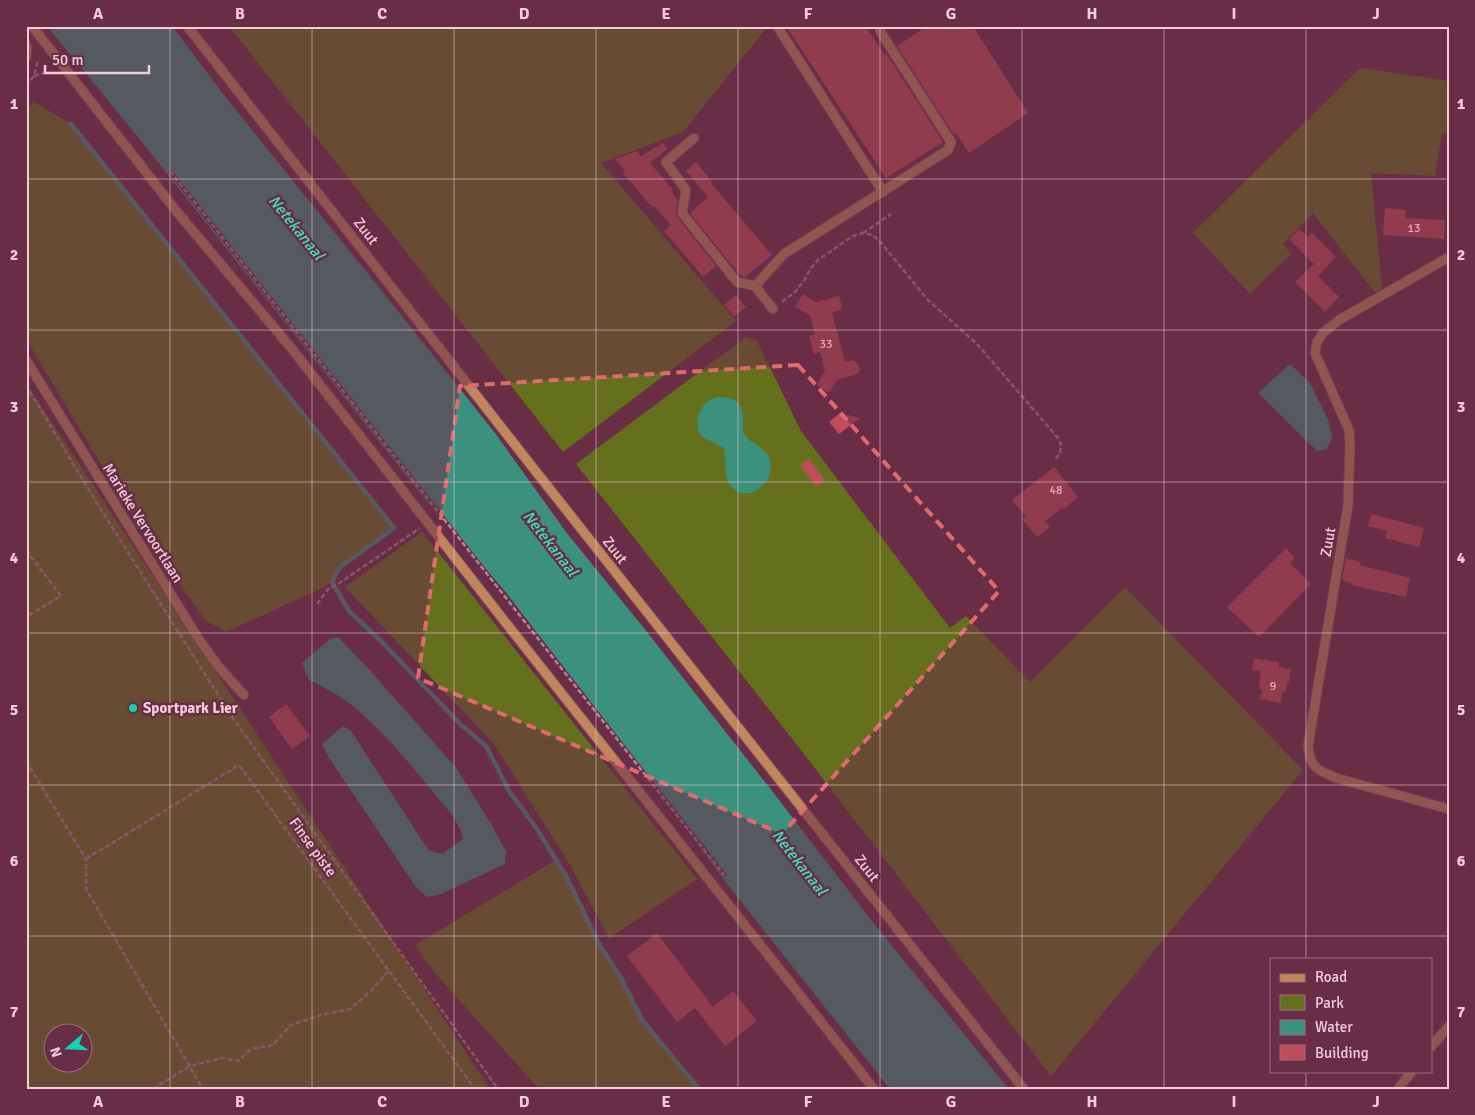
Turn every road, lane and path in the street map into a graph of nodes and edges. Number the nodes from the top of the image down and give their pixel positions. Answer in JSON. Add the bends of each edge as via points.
{"nodes":[{"id":1,"x":32,"y":26,"type":"edge"},
{"id":2,"x":188,"y":26,"type":"edge"},
{"id":3,"x":777,"y":26,"type":"edge"},
{"id":4,"x":880,"y":31,"type":"dead end"},
{"id":5,"x":26,"y":44,"type":"edge"},
{"id":6,"x":26,"y":57,"type":"edge"},
{"id":7,"x":34,"y":76,"type":"dead end"},
{"id":8,"x":73,"y":78,"type":"junction"},
{"id":9,"x":694,"y":138,"type":"dead end"},
{"id":10,"x":170,"y":171,"type":"dead end"},
{"id":11,"x":883,"y":192,"type":"junction"},
{"id":12,"x":891,"y":214,"type":"dead end"},
{"id":13,"x":863,"y":233,"type":"junction"},
{"id":14,"x":1449,"y":257,"type":"edge"},
{"id":15,"x":754,"y":286,"type":"junction"},
{"id":16,"x":773,"y":309,"type":"joint"},
{"id":17,"x":26,"y":360,"type":"edge"},
{"id":18,"x":26,"y":386,"type":"edge"},
{"id":19,"x":1054,"y":460,"type":"dead end"},
{"id":20,"x":427,"y":523,"type":"junction"},
{"id":21,"x":26,"y":550,"type":"edge"},
{"id":22,"x":317,"y":604,"type":"dead end"},
{"id":23,"x":26,"y":617,"type":"edge"},
{"id":24,"x":244,"y":694,"type":"joint"},
{"id":25,"x":232,"y":717,"type":"junction"},
{"id":26,"x":26,"y":761,"type":"edge"},
{"id":27,"x":1449,"y":809,"type":"edge"},
{"id":28,"x":86,"y":859,"type":"junction"},
{"id":29,"x":724,"y":875,"type":"dead end"},
{"id":30,"x":389,"y":970,"type":"junction"},
{"id":31,"x":1449,"y":1026,"type":"edge"},
{"id":32,"x":1432,"y":1047,"type":"edge"},
{"id":33,"x":190,"y":1066,"type":"junction"},
{"id":34,"x":1411,"y":1072,"type":"edge"},
{"id":35,"x":153,"y":1089,"type":"edge"},
{"id":36,"x":203,"y":1089,"type":"edge"},
{"id":37,"x":475,"y":1089,"type":"edge"},
{"id":38,"x":498,"y":1089,"type":"edge"},
{"id":39,"x":874,"y":1089,"type":"edge"},
{"id":40,"x":1024,"y":1089,"type":"edge"},
{"id":41,"x":1398,"y":1089,"type":"edge"}],
"edges":[{"from":1,"to":8,"type":"street"},
{"from":2,"to":40,"type":"street","name":"Zuut","via":[[540,478]]},
{"from":3,"to":11,"type":"street"},
{"from":4,"to":11,"type":"street","via":[[951,142],[948,150]]},
{"from":5,"to":6,"type":"street"},
{"from":7,"to":8,"type":"path","via":[[55,73]]},
{"from":8,"to":20,"type":"street","via":[[177,212],[292,349]]},
{"from":9,"to":15,"type":"street","via":[[666,162],[686,190],[682,213],[737,282]]},
{"from":10,"to":29,"type":"path"},
{"from":11,"to":15,"type":"street","via":[[784,254]]},
{"from":12,"to":13,"type":"path"},
{"from":13,"to":16,"type":"path","via":[[853,236],[818,260],[796,291]]},
{"from":13,"to":19,"type":"path","via":[[873,235],[882,244],[928,300],[976,344],[1058,438],[1060,454]]},
{"from":14,"to":27,"type":"street","name":"Zuut","via":[[1339,320],[1317,342],[1315,353],[1318,363],[1349,430],[1350,461],[1348,505],[1308,746],[1313,765],[1322,772]]},
{"from":15,"to":16,"type":"street"},
{"from":17,"to":24,"type":"street","name":"Marieke Vervoortlaan","via":[[198,638]]},
{"from":18,"to":25,"type":"path"},
{"from":20,"to":22,"type":"path","via":[[329,588]]},
{"from":20,"to":39,"type":"street"},
{"from":21,"to":23,"type":"path","via":[[61,596]]},
{"from":24,"to":25,"type":"path","via":[[241,706]]},
{"from":25,"to":38,"type":"path"},
{"from":26,"to":28,"type":"path"},
{"from":28,"to":30,"type":"path","name":"Finse piste","via":[[239,764]]},
{"from":28,"to":33,"type":"path","via":[[86,889]]},
{"from":30,"to":33,"type":"path","via":[[350,1009],[291,1025],[273,1044],[251,1049],[238,1061],[222,1058]]},
{"from":30,"to":37,"type":"path","name":"Finse piste"},
{"from":31,"to":32,"type":"street"},
{"from":33,"to":35,"type":"path"},
{"from":33,"to":36,"type":"path"},
{"from":34,"to":41,"type":"street"}]}
